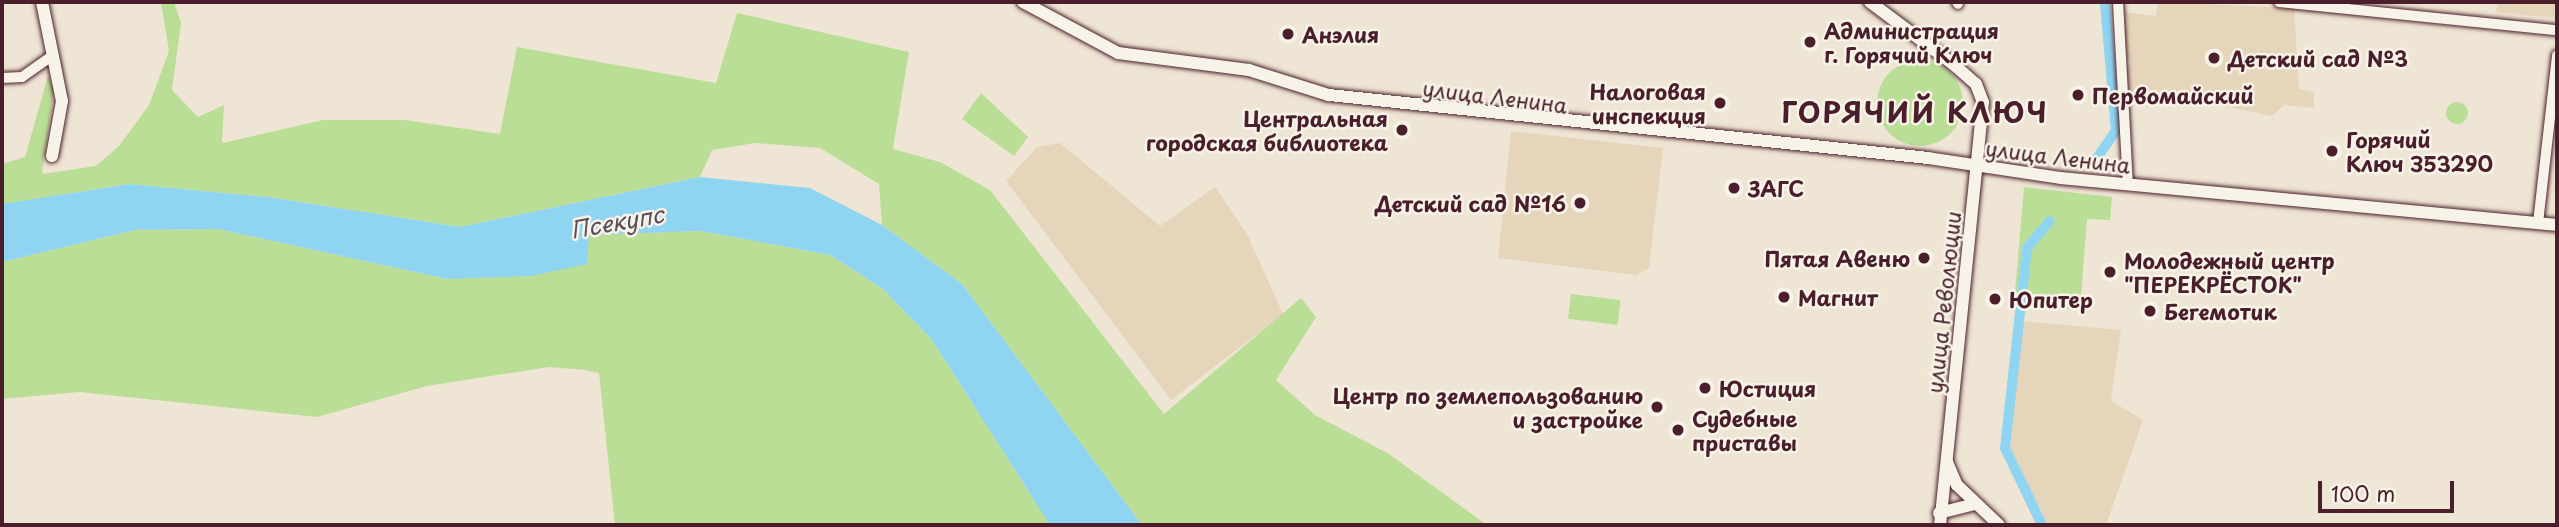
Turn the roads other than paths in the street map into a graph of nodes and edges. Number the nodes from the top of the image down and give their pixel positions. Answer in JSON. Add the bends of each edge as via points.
{"nodes":[{"id":1,"x":42,"y":2,"type":"edge"},
{"id":2,"x":1870,"y":2,"type":"edge"},
{"id":3,"x":2118,"y":2,"type":"edge"},
{"id":4,"x":2279,"y":2,"type":"edge"},
{"id":5,"x":1026,"y":3,"type":"edge"},
{"id":6,"x":2557,"y":30,"type":"edge"},
{"id":7,"x":52,"y":55,"type":"junction"},
{"id":8,"x":2557,"y":55,"type":"edge"},
{"id":9,"x":2,"y":78,"type":"edge"},
{"id":10,"x":52,"y":156,"type":"dead end"},
{"id":11,"x":1979,"y":165,"type":"junction"},
{"id":12,"x":2127,"y":184,"type":"junction"},
{"id":13,"x":2538,"y":223,"type":"junction"},
{"id":14,"x":2557,"y":225,"type":"edge"},
{"id":15,"x":1947,"y":455,"type":"junction"},
{"id":16,"x":1975,"y":504,"type":"junction"},
{"id":17,"x":1939,"y":519,"type":"edge"},
{"id":18,"x":1999,"y":525,"type":"edge"}],
"edges":[{"from":1,"to":7,"type":"street"},
{"from":2,"to":11,"type":"street","name":"улица Революции","via":[[1976,84],[1983,102]]},
{"from":3,"to":12,"type":"street"},
{"from":4,"to":6,"type":"street"},
{"from":5,"to":11,"type":"street","name":"улица Ленина","via":[[1118,53],[1249,70],[1329,95]]},
{"from":7,"to":9,"type":"street","via":[[22,77]]},
{"from":7,"to":10,"type":"street","via":[[62,101]]},
{"from":8,"to":13,"type":"street"},
{"from":11,"to":12,"type":"street","name":"улица Ленина"},
{"from":11,"to":15,"type":"street","name":"улица Революции"},
{"from":12,"to":13,"type":"street","name":"улица Ленина"},
{"from":13,"to":14,"type":"street","name":"улица Ленина"},
{"from":15,"to":16,"type":"street","via":[[1951,475]]},
{"from":15,"to":17,"type":"street","name":"улица Революции"},
{"from":16,"to":17,"type":"street"},
{"from":16,"to":18,"type":"street"}]}
